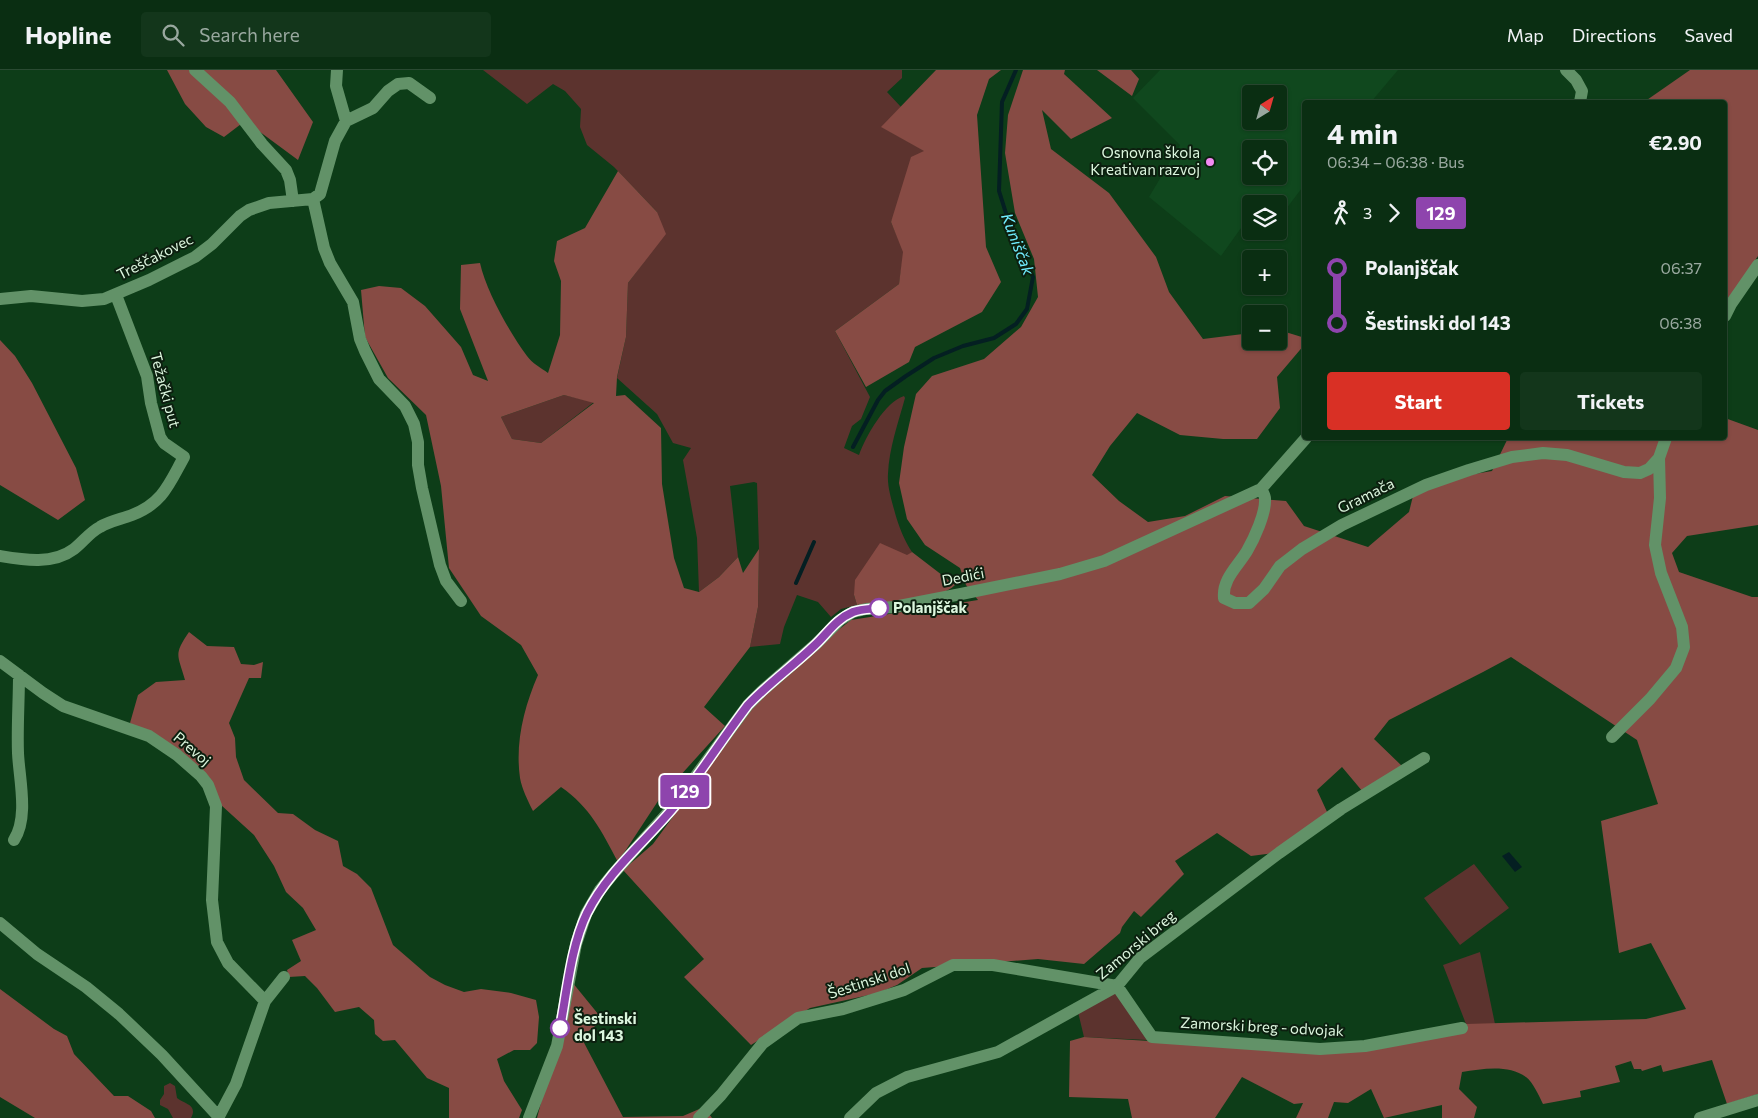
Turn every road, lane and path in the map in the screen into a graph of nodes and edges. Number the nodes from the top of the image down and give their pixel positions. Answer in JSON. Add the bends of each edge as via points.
{"nodes":[{"id":1,"x":195,"y":70,"type":"edge"},
{"id":2,"x":337,"y":70,"type":"edge"},
{"id":3,"x":1566,"y":70,"type":"edge"},
{"id":4,"x":430,"y":98,"type":"dead end"},
{"id":5,"x":1580,"y":100,"type":"edge"},
{"id":6,"x":346,"y":121,"type":"junction"},
{"id":7,"x":313,"y":199,"type":"junction"},
{"id":8,"x":293,"y":202,"type":"junction"},
{"id":9,"x":1758,"y":265,"type":"edge"},
{"id":10,"x":116,"y":295,"type":"junction"},
{"id":11,"x":0,"y":299,"type":"edge"},
{"id":12,"x":1727,"y":312,"type":"edge"},
{"id":13,"x":1304,"y":440,"type":"edge"},
{"id":14,"x":1665,"y":440,"type":"edge"},
{"id":15,"x":1659,"y":458,"type":"junction"},
{"id":16,"x":1260,"y":489,"type":"junction"},
{"id":17,"x":0,"y":556,"type":"edge"},
{"id":18,"x":461,"y":602,"type":"dead end"},
{"id":19,"x":0,"y":661,"type":"edge"},
{"id":20,"x":19,"y":675,"type":"junction"},
{"id":21,"x":1612,"y":737,"type":"dead end"},
{"id":22,"x":1424,"y":758,"type":"dead end"},
{"id":23,"x":14,"y":840,"type":"dead end"},
{"id":24,"x":0,"y":923,"type":"edge"},
{"id":25,"x":284,"y":977,"type":"dead end"},
{"id":26,"x":1117,"y":986,"type":"junction"},
{"id":27,"x":265,"y":1001,"type":"junction"},
{"id":28,"x":1462,"y":1028,"type":"dead end"},
{"id":29,"x":1758,"y":1100,"type":"edge"},
{"id":30,"x":218,"y":1117,"type":"edge"},
{"id":31,"x":529,"y":1118,"type":"edge"},
{"id":32,"x":699,"y":1118,"type":"edge"},
{"id":33,"x":850,"y":1118,"type":"edge"},
{"id":34,"x":1700,"y":1118,"type":"edge"}],
"edges":[{"from":1,"to":8,"type":"street","via":[[230,102],[286,170]]},
{"from":2,"to":6,"type":"street","via":[[336,86]]},
{"from":3,"to":5,"type":"street","via":[[1582,91]]},
{"from":4,"to":6,"type":"street","via":[[409,84],[398,84],[373,108]]},
{"from":6,"to":7,"type":"street","via":[[335,141],[320,194]]},
{"from":7,"to":8,"type":"street","name":"Treščakovec"},
{"from":7,"to":18,"type":"street","via":[[324,248],[353,302],[365,351],[379,379],[404,406],[414,424],[422,488],[440,565],[446,581]]},
{"from":8,"to":10,"type":"street","name":"Treščakovec","via":[[269,203],[249,210],[195,257]]},
{"from":9,"to":12,"type":"street"},
{"from":10,"to":11,"type":"street","name":"Treščakovec","via":[[92,301],[31,296]]},
{"from":10,"to":17,"type":"street","name":"Težački put","via":[[147,376],[160,437],[184,457],[165,492],[152,506],[99,527],[69,552],[38,560]]},
{"from":13,"to":16,"type":"street","name":"Dedići"},
{"from":14,"to":15,"type":"street"},
{"from":15,"to":16,"type":"street","name":"Gramača","via":[[1640,473],[1624,472],[1567,455],[1543,453],[1512,457],[1426,485],[1342,525],[1302,549],[1280,566],[1264,590],[1249,603],[1235,603],[1224,598],[1223,588],[1256,533],[1265,506],[1265,497]]},
{"from":15,"to":21,"type":"street","via":[[1660,498],[1655,545],[1661,573],[1682,627],[1684,647],[1676,668]]},
{"from":16,"to":31,"type":"street","name":"Dedići","via":[[1096,564],[961,594],[866,609],[840,620],[748,705],[673,807],[600,890],[586,914],[576,944],[557,1046]]},
{"from":19,"to":20,"type":"street","name":"Prevoj"},
{"from":20,"to":23,"type":"street","via":[[18,753],[22,818]]},
{"from":20,"to":27,"type":"street","name":"Prevoj","via":[[63,706],[149,736],[177,754],[208,785],[216,806],[212,900],[218,942],[228,963]]},
{"from":22,"to":26,"type":"street","name":"Zamorski breg","via":[[1341,809],[1279,853],[1140,958]]},
{"from":24,"to":30,"type":"street","via":[[119,1014],[162,1054]]},
{"from":25,"to":27,"type":"street"},
{"from":26,"to":28,"type":"street","name":"Zamorski breg - odvojak","via":[[1152,1037],[1320,1049],[1365,1046]]},
{"from":26,"to":32,"type":"street","name":"Šestinski dol","via":[[993,965],[953,966],[904,990],[843,1009],[798,1018],[763,1043]]},
{"from":26,"to":33,"type":"street","name":"Zamorski breg","via":[[998,1052],[907,1077],[876,1093]]},
{"from":27,"to":30,"type":"street","via":[[236,1084]]},
{"from":29,"to":34,"type":"street"}]}
